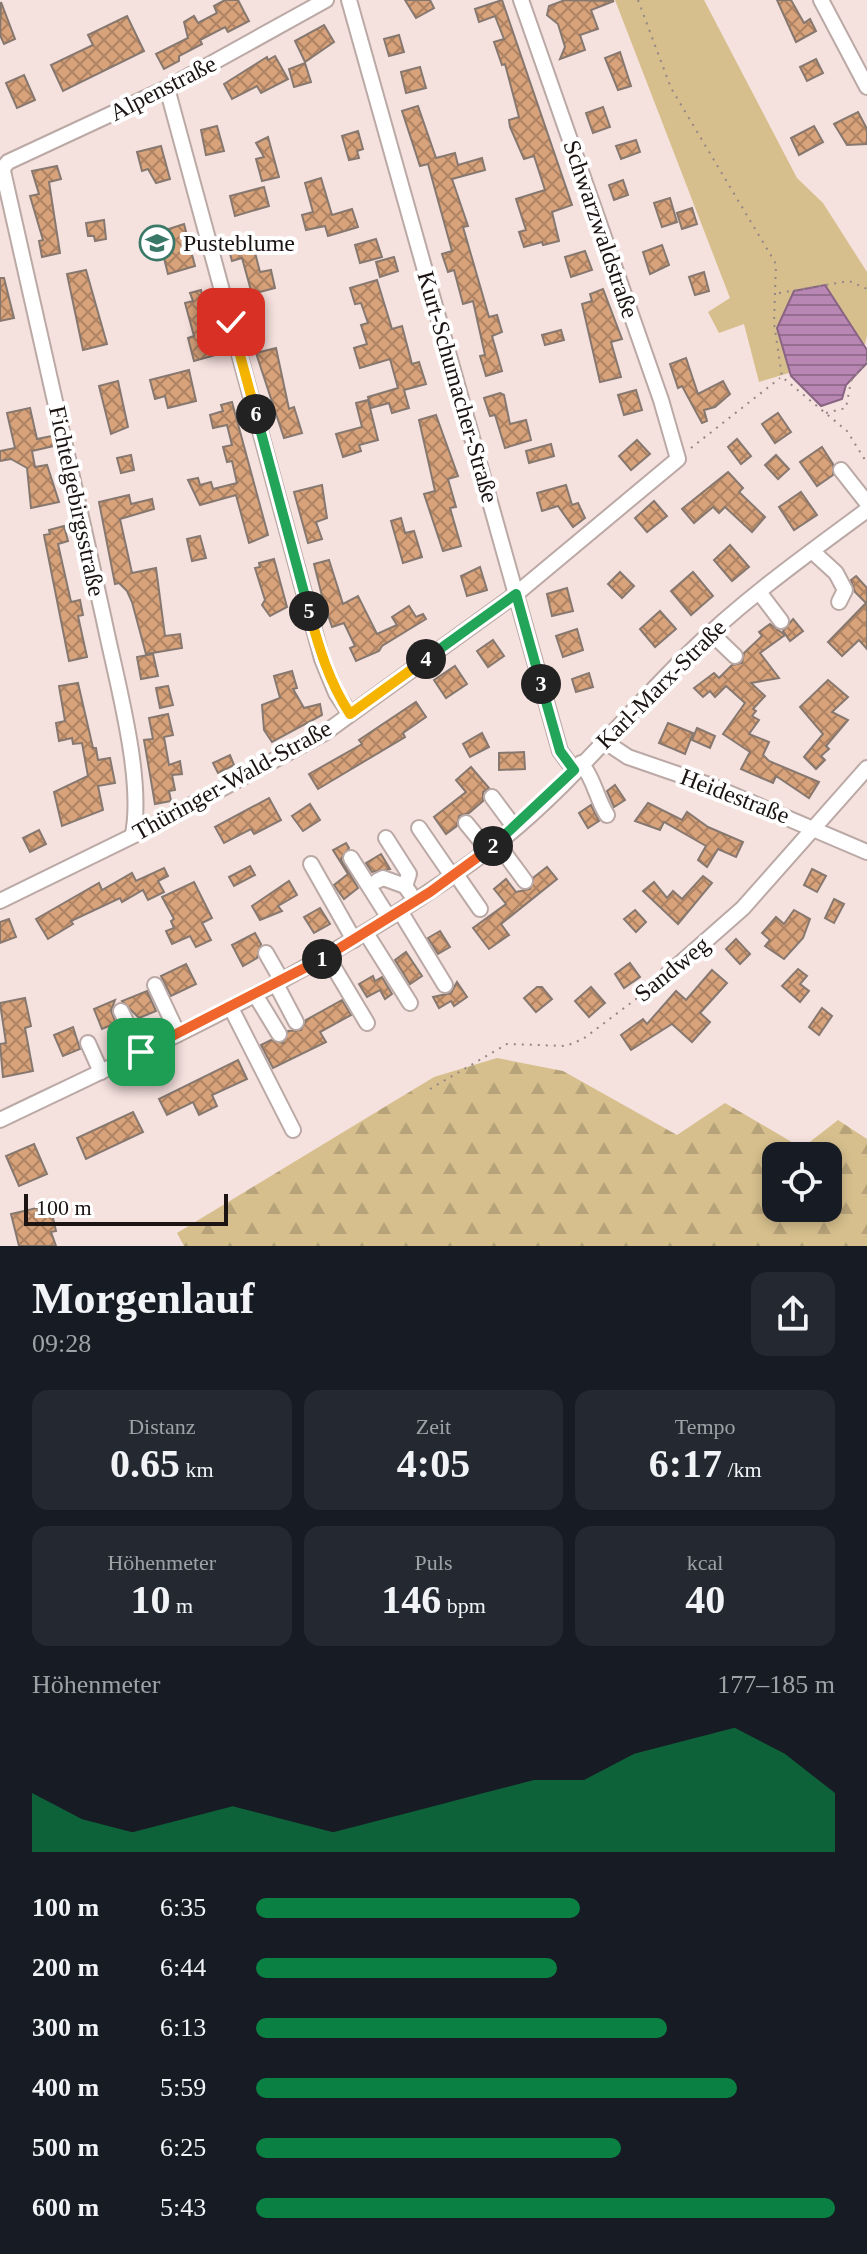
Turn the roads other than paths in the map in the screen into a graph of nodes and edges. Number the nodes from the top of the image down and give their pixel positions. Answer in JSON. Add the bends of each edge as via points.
{"nodes":[{"id":1,"x":326,"y":0,"type":"edge"},
{"id":2,"x":349,"y":0,"type":"edge"},
{"id":3,"x":521,"y":0,"type":"edge"},
{"id":4,"x":821,"y":0,"type":"edge"},
{"id":5,"x":867,"y":87,"type":"edge"},
{"id":6,"x":167,"y":88,"type":"junction"},
{"id":7,"x":1,"y":171,"type":"edge"},
{"id":8,"x":678,"y":459,"type":"joint"},
{"id":9,"x":841,"y":470,"type":"dead end"},
{"id":10,"x":867,"y":503,"type":"edge"},
{"id":11,"x":867,"y":510,"type":"edge"},
{"id":12,"x":812,"y":551,"type":"junction"},
{"id":13,"x":759,"y":592,"type":"junction"},
{"id":14,"x":516,"y":594,"type":"junction"},
{"id":15,"x":839,"y":602,"type":"dead end"},
{"id":16,"x":781,"y":621,"type":"dead end"},
{"id":17,"x":711,"y":633,"type":"junction"},
{"id":18,"x":735,"y":656,"type":"dead end"},
{"id":19,"x":350,"y":714,"type":"junction"},
{"id":20,"x":604,"y":741,"type":"junction"},
{"id":21,"x":577,"y":767,"type":"junction"},
{"id":22,"x":867,"y":768,"type":"edge"},
{"id":23,"x":492,"y":797,"type":"dead end"},
{"id":24,"x":607,"y":815,"type":"dead end"},
{"id":25,"x":466,"y":823,"type":"dead end"},
{"id":26,"x":814,"y":826,"type":"junction"},
{"id":27,"x":419,"y":828,"type":"dead end"},
{"id":28,"x":515,"y":828,"type":"junction"},
{"id":29,"x":133,"y":834,"type":"junction"},
{"id":30,"x":386,"y":838,"type":"dead end"},
{"id":31,"x":492,"y":846,"type":"junction"},
{"id":32,"x":867,"y":852,"type":"edge"},
{"id":33,"x":351,"y":858,"type":"dead end"},
{"id":34,"x":311,"y":864,"type":"dead end"},
{"id":35,"x":454,"y":875,"type":"junction"},
{"id":36,"x":377,"y":881,"type":"dead end"},
{"id":37,"x":525,"y":881,"type":"dead end"},
{"id":38,"x":405,"y":886,"type":"junction"},
{"id":39,"x":0,"y":901,"type":"edge"},
{"id":40,"x":416,"y":901,"type":"junction"},
{"id":41,"x":480,"y":909,"type":"dead end"},
{"id":42,"x":394,"y":915,"type":"junction"},
{"id":43,"x":360,"y":937,"type":"junction"},
{"id":44,"x":266,"y":953,"type":"dead end"},
{"id":45,"x":327,"y":956,"type":"junction"},
{"id":46,"x":667,"y":975,"type":"road end"},
{"id":47,"x":279,"y":983,"type":"junction"},
{"id":48,"x":155,"y":985,"type":"dead end"},
{"id":49,"x":445,"y":985,"type":"dead end"},
{"id":50,"x":256,"y":996,"type":"junction"},
{"id":51,"x":410,"y":1003,"type":"dead end"},
{"id":52,"x":231,"y":1008,"type":"junction"},
{"id":53,"x":121,"y":1011,"type":"dead end"},
{"id":54,"x":296,"y":1022,"type":"dead end"},
{"id":55,"x":367,"y":1023,"type":"dead end"},
{"id":56,"x":178,"y":1034,"type":"junction"},
{"id":57,"x":279,"y":1034,"type":"dead end"},
{"id":58,"x":88,"y":1043,"type":"dead end"},
{"id":59,"x":141,"y":1052,"type":"junction"},
{"id":60,"x":101,"y":1072,"type":"junction"},
{"id":61,"x":0,"y":1120,"type":"edge"},
{"id":62,"x":293,"y":1130,"type":"dead end"}],
"edges":[{"from":1,"to":6,"type":"street","name":"Alpenstraße"},
{"from":2,"to":14,"type":"street","name":"Kurt-Schumacher-Straße"},
{"from":3,"to":8,"type":"street","name":"Schwarzwaldstraße"},
{"from":4,"to":5,"type":"street"},
{"from":6,"to":7,"type":"street","name":"Alpenstraße","via":[[8,162]]},
{"from":6,"to":19,"type":"street","via":[[322,659]]},
{"from":7,"to":29,"type":"street","name":"Fichtelgebirgsstraße","via":[[109,645],[134,782]]},
{"from":8,"to":14,"type":"street","name":"Thüringer-Wald-Straße"},
{"from":9,"to":10,"type":"street"},
{"from":11,"to":12,"type":"street","name":"Karl-Marx-Straße"},
{"from":12,"to":13,"type":"street","name":"Karl-Marx-Straße"},
{"from":12,"to":15,"type":"street","via":[[842,581],[845,590]]},
{"from":13,"to":16,"type":"street"},
{"from":13,"to":17,"type":"street","name":"Karl-Marx-Straße"},
{"from":14,"to":19,"type":"street","name":"Thüringer-Wald-Straße"},
{"from":14,"to":21,"type":"street","name":"Kurt-Schumacher-Straße","via":[[560,751]]},
{"from":17,"to":18,"type":"street"},
{"from":17,"to":20,"type":"street","name":"Karl-Marx-Straße"},
{"from":19,"to":29,"type":"street","name":"Thüringer-Wald-Straße","via":[[242,779]]},
{"from":20,"to":21,"type":"street","name":"Karl-Marx-Straße"},
{"from":20,"to":26,"type":"street","name":"Heidestraße","via":[[628,757]]},
{"from":21,"to":24,"type":"street","name":"Kurt-Schumacher-Straße","via":[[594,782]]},
{"from":21,"to":28,"type":"street","name":"Karl-Marx-Straße"},
{"from":22,"to":26,"type":"street","name":"Sandweg"},
{"from":23,"to":28,"type":"street"},
{"from":25,"to":31,"type":"street"},
{"from":26,"to":32,"type":"street","name":"Heidestraße"},
{"from":26,"to":46,"type":"street","name":"Sandweg","via":[[743,908]]},
{"from":27,"to":35,"type":"street"},
{"from":28,"to":31,"type":"street","name":"Karl-Marx-Straße"},
{"from":29,"to":39,"type":"street","name":"Thüringer-Wald-Straße"},
{"from":30,"to":38,"type":"street","via":[[409,874]]},
{"from":31,"to":35,"type":"street","name":"Karl-Marx-Straße"},
{"from":31,"to":37,"type":"street"},
{"from":33,"to":42,"type":"street"},
{"from":34,"to":43,"type":"street"},
{"from":35,"to":40,"type":"street","name":"Karl-Marx-Straße"},
{"from":35,"to":41,"type":"street"},
{"from":36,"to":38,"type":"street","via":[[383,878]]},
{"from":38,"to":40,"type":"street"},
{"from":40,"to":42,"type":"street","name":"Karl-Marx-Straße"},
{"from":42,"to":43,"type":"street","name":"Karl-Marx-Straße"},
{"from":42,"to":49,"type":"street"},
{"from":43,"to":45,"type":"street","name":"Karl-Marx-Straße"},
{"from":43,"to":51,"type":"street"},
{"from":44,"to":47,"type":"street"},
{"from":45,"to":47,"type":"street","name":"Karl-Marx-Straße"},
{"from":45,"to":55,"type":"street"},
{"from":47,"to":50,"type":"street","name":"Karl-Marx-Straße"},
{"from":47,"to":54,"type":"street"},
{"from":48,"to":56,"type":"street"},
{"from":50,"to":52,"type":"street","name":"Karl-Marx-Straße"},
{"from":50,"to":57,"type":"street"},
{"from":52,"to":56,"type":"street","name":"Karl-Marx-Straße"},
{"from":52,"to":62,"type":"street"},
{"from":53,"to":59,"type":"street"},
{"from":56,"to":59,"type":"street","name":"Karl-Marx-Straße"},
{"from":58,"to":60,"type":"street"},
{"from":59,"to":60,"type":"street","name":"Karl-Marx-Straße"},
{"from":60,"to":61,"type":"street","name":"Karl-Marx-Straße"}]}
